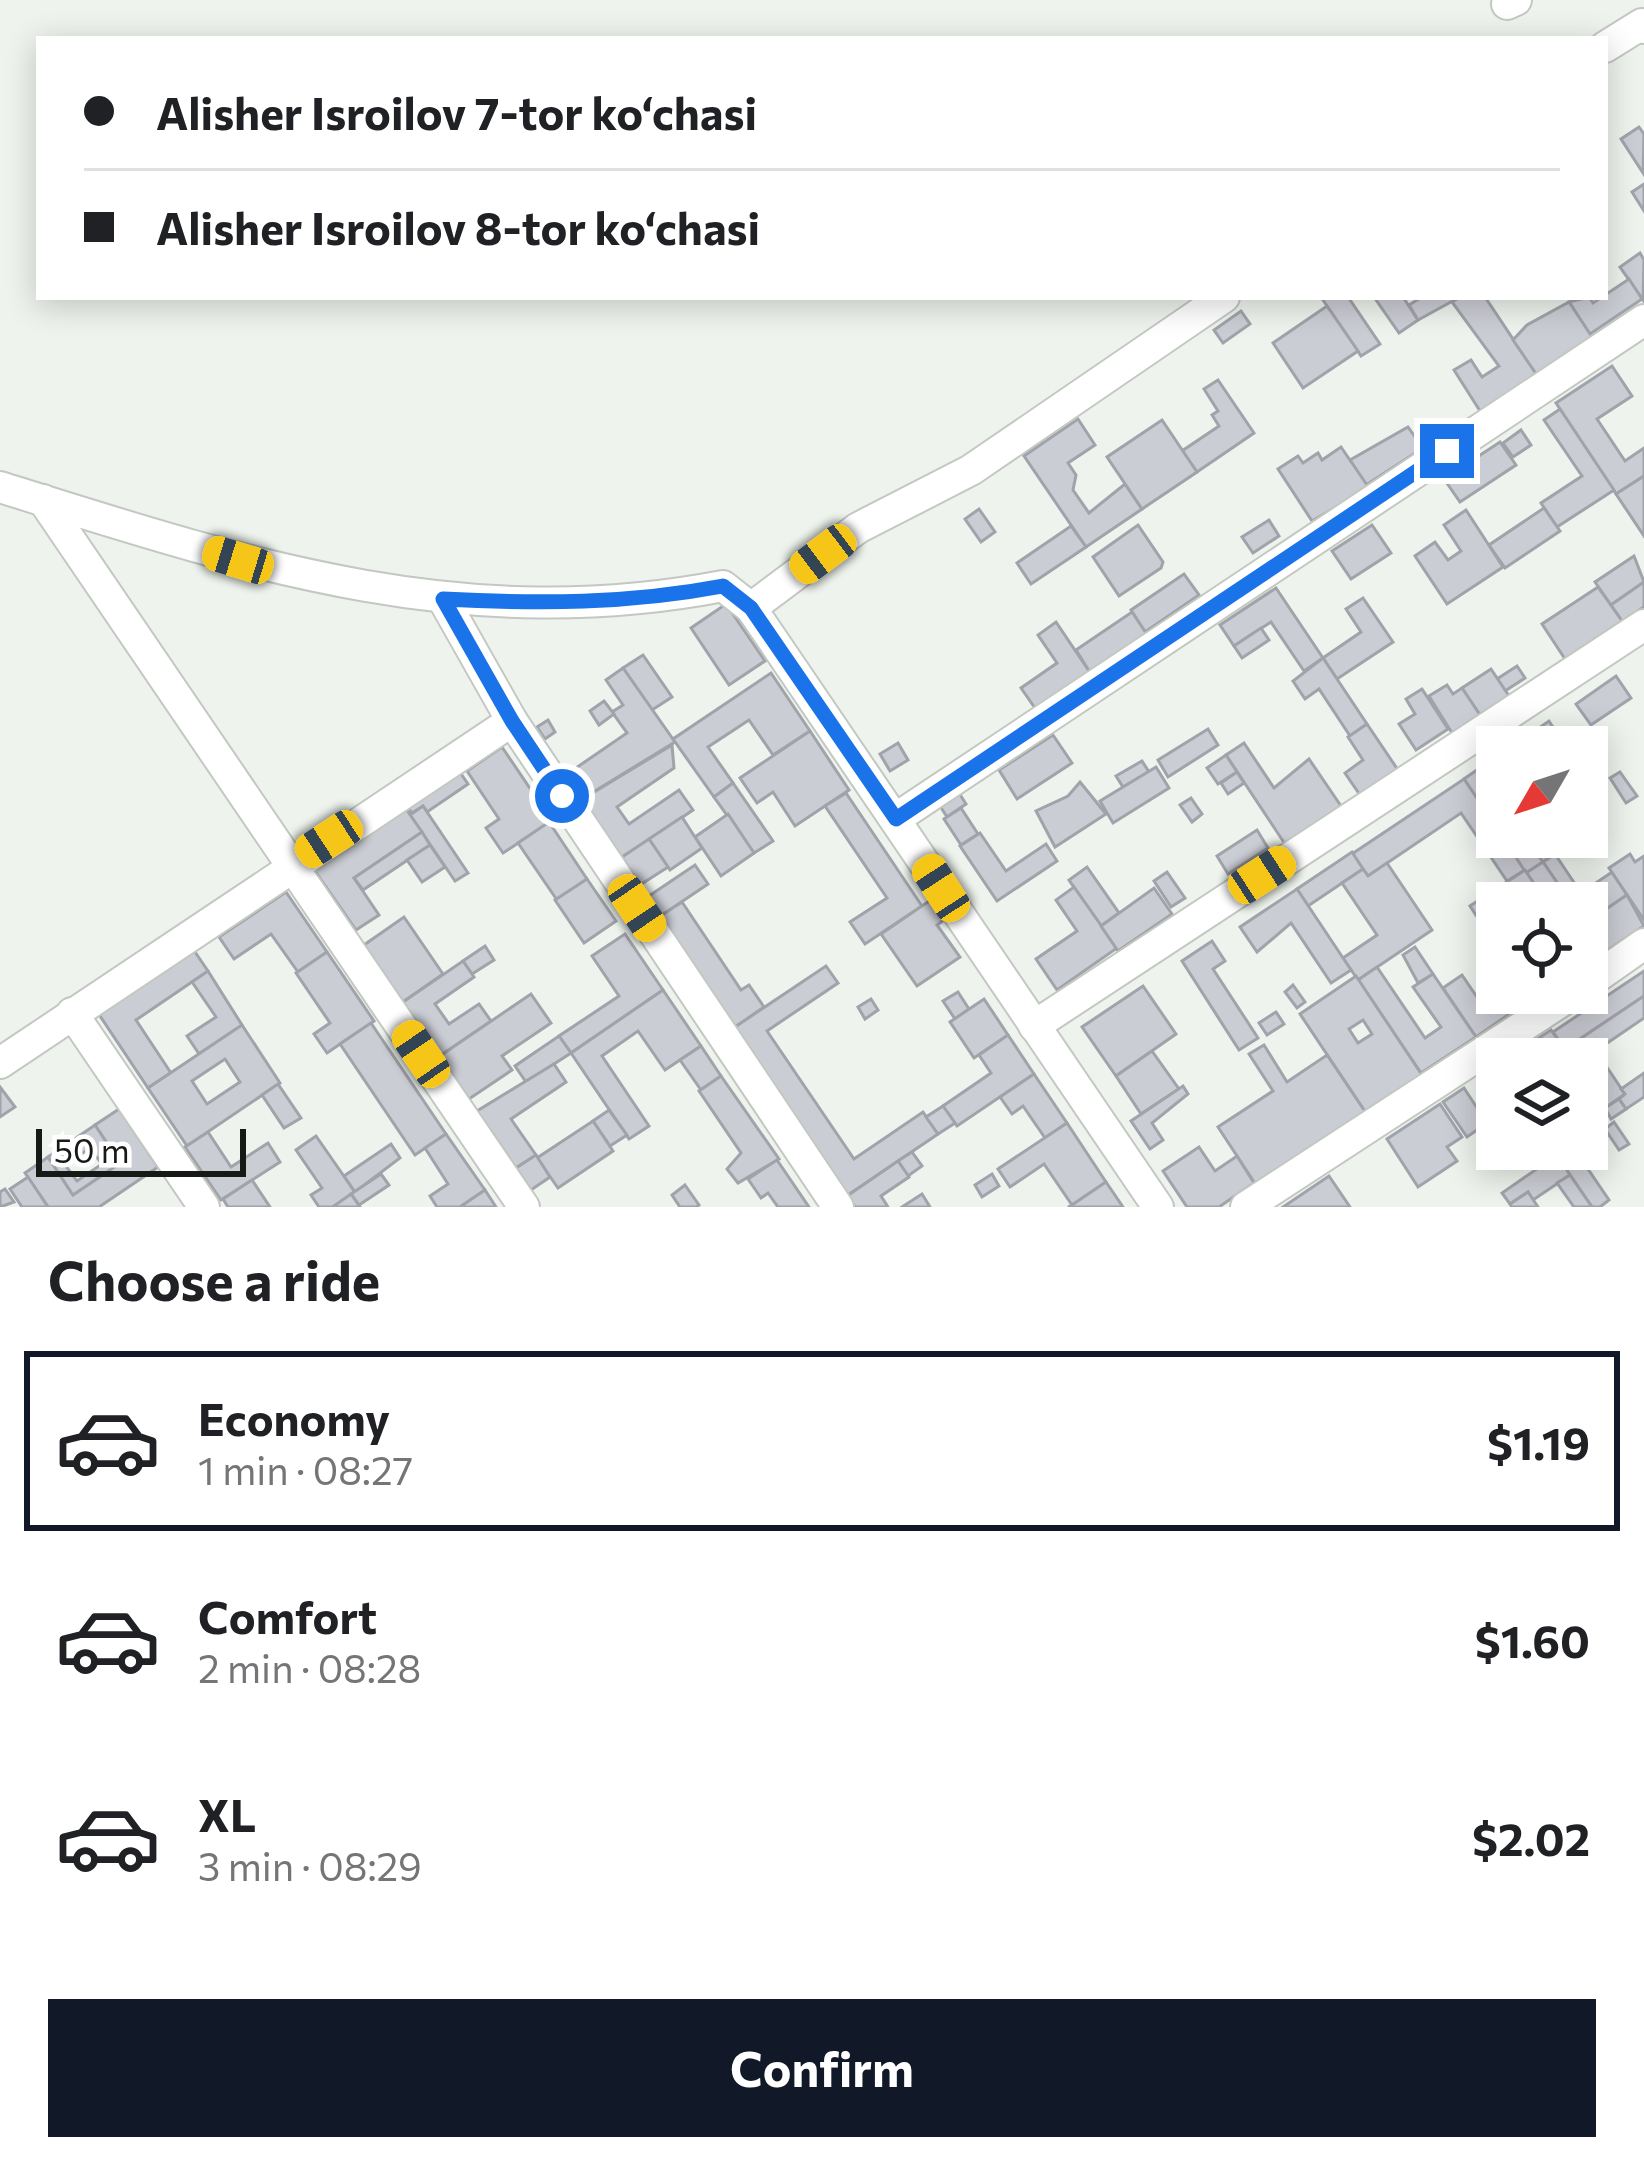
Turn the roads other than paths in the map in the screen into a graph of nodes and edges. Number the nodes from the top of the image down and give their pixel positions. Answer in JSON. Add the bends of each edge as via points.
{"nodes":[{"id":1,"x":1644,"y":28,"type":"edge"},
{"id":2,"x":1608,"y":45,"type":"edge"},
{"id":3,"x":1220,"y":300,"type":"edge"},
{"id":4,"x":1644,"y":320,"type":"edge"},
{"id":5,"x":0,"y":487,"type":"edge"},
{"id":6,"x":43,"y":500,"type":"junction"},
{"id":7,"x":443,"y":599,"type":"junction"},
{"id":8,"x":751,"y":608,"type":"junction"},
{"id":9,"x":1644,"y":625,"type":"edge"},
{"id":10,"x":512,"y":721,"type":"junction"},
{"id":11,"x":896,"y":819,"type":"junction"},
{"id":12,"x":293,"y":862,"type":"junction"},
{"id":13,"x":1644,"y":944,"type":"edge"},
{"id":14,"x":1608,"y":969,"type":"edge"},
{"id":15,"x":72,"y":1013,"type":"junction"},
{"id":16,"x":1542,"y":1014,"type":"edge"},
{"id":17,"x":1034,"y":1025,"type":"junction"},
{"id":18,"x":0,"y":1063,"type":"edge"},
{"id":19,"x":205,"y":1207,"type":"edge"},
{"id":20,"x":524,"y":1207,"type":"edge"},
{"id":21,"x":838,"y":1207,"type":"edge"},
{"id":22,"x":1158,"y":1207,"type":"edge"},
{"id":23,"x":1246,"y":1207,"type":"edge"}],
"edges":[{"from":1,"to":2,"type":"street"},
{"from":3,"to":8,"type":"street","via":[[971,470],[858,528]]},
{"from":4,"to":11,"type":"street"},
{"from":5,"to":6,"type":"street"},
{"from":6,"to":7,"type":"street","via":[[277,572]]},
{"from":6,"to":12,"type":"street"},
{"from":7,"to":8,"type":"street","via":[[564,605],[723,586]]},
{"from":7,"to":10,"type":"street"},
{"from":8,"to":11,"type":"street"},
{"from":9,"to":17,"type":"street"},
{"from":10,"to":12,"type":"street"},
{"from":10,"to":21,"type":"street"},
{"from":11,"to":17,"type":"street"},
{"from":12,"to":15,"type":"street"},
{"from":12,"to":20,"type":"street"},
{"from":13,"to":14,"type":"street"},
{"from":15,"to":18,"type":"street"},
{"from":15,"to":19,"type":"street"},
{"from":16,"to":23,"type":"street"},
{"from":17,"to":22,"type":"street"}]}
